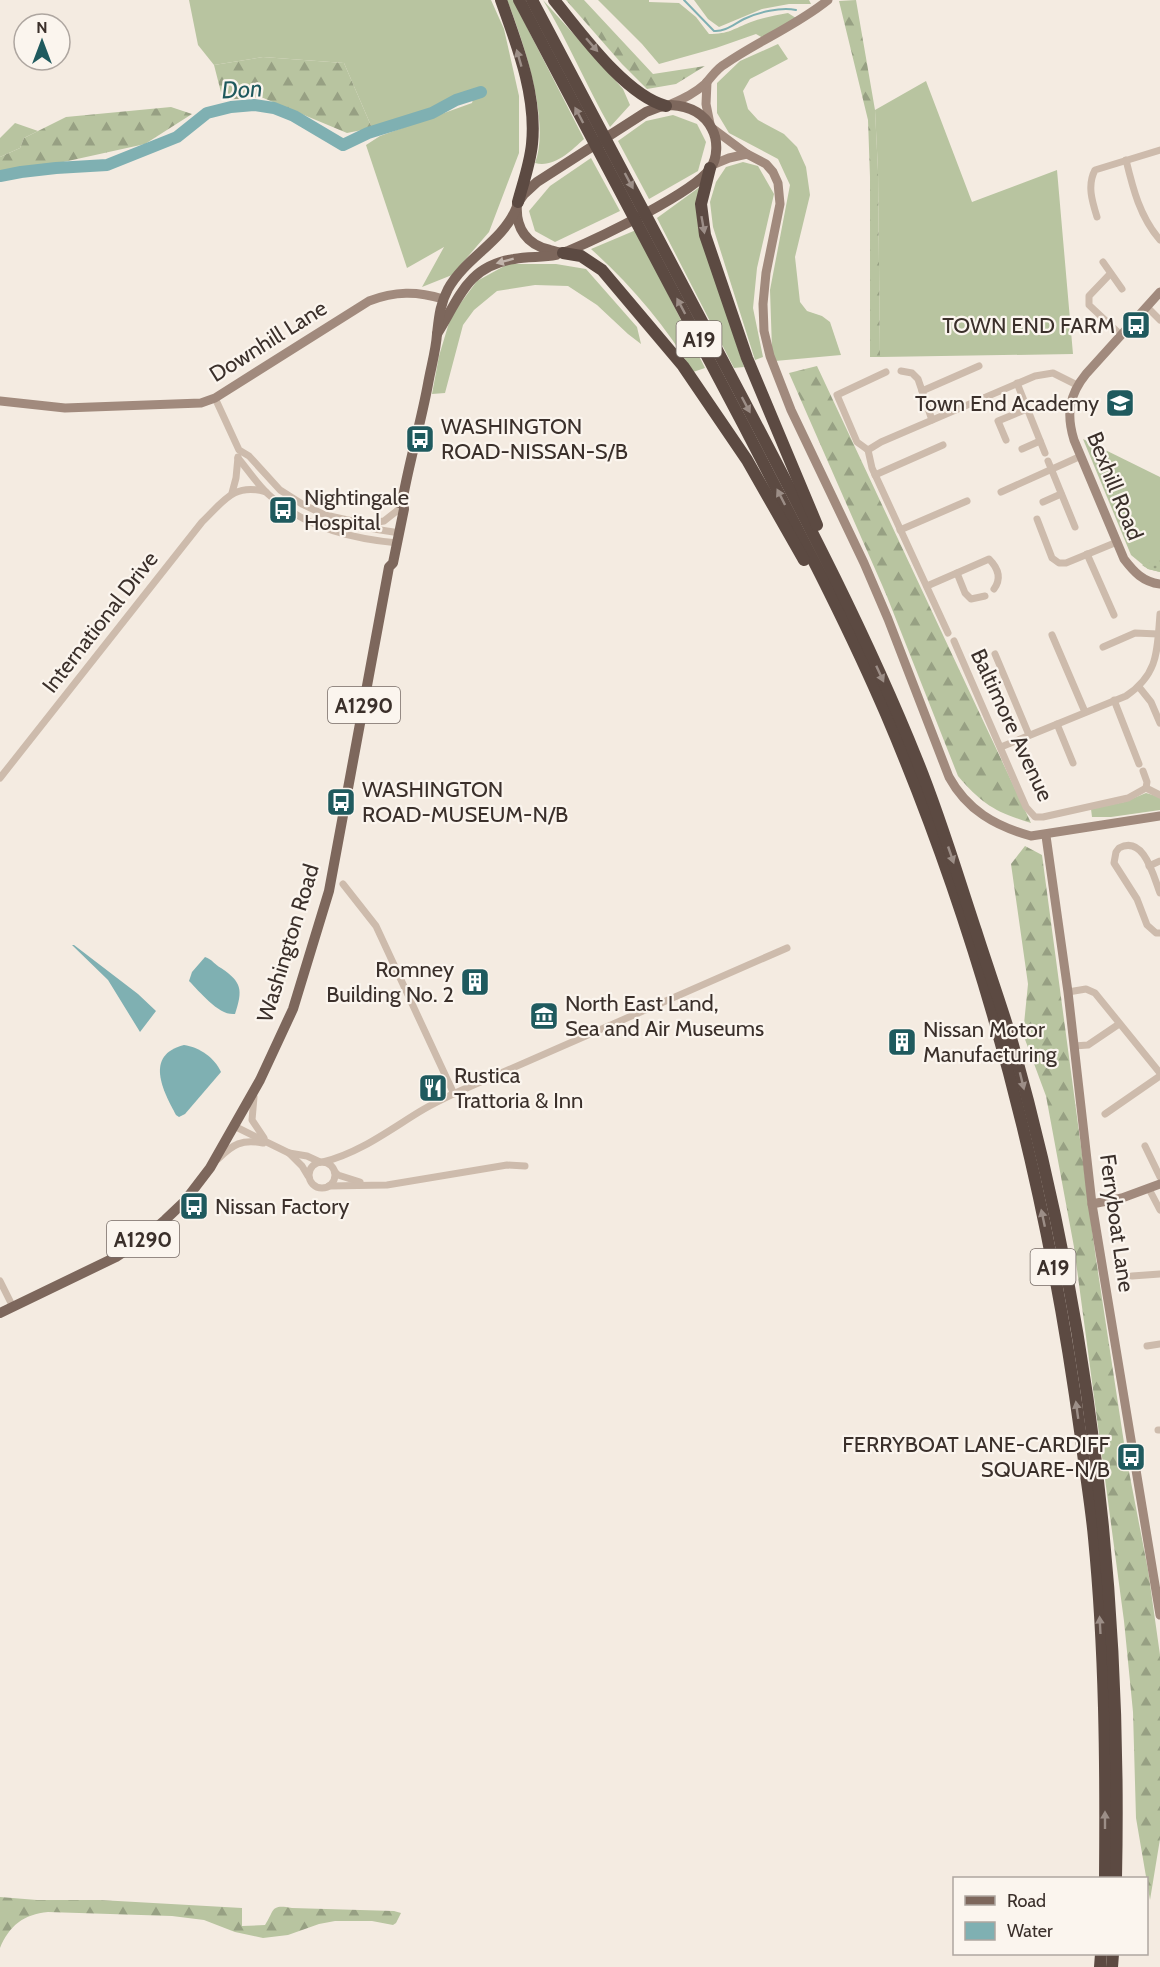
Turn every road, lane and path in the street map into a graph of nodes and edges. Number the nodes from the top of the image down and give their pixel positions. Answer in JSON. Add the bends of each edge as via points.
{"nodes":[{"id":1,"x":501,"y":0,"type":"edge"},
{"id":2,"x":519,"y":0,"type":"edge"},
{"id":3,"x":532,"y":0,"type":"edge"},
{"id":4,"x":554,"y":0,"type":"edge"},
{"id":5,"x":828,"y":0,"type":"edge"},
{"id":6,"x":707,"y":82,"type":"junction"},
{"id":7,"x":666,"y":105,"type":"junction"},
{"id":8,"x":711,"y":127,"type":"junction"},
{"id":9,"x":1160,"y":150,"type":"edge"},
{"id":10,"x":747,"y":154,"type":"junction"},
{"id":11,"x":1126,"y":160,"type":"junction"},
{"id":12,"x":711,"y":167,"type":"junction"},
{"id":13,"x":518,"y":203,"type":"junction"},
{"id":14,"x":1097,"y":217,"type":"dead end"},
{"id":15,"x":1160,"y":240,"type":"edge"},
{"id":16,"x":563,"y":253,"type":"junction"},
{"id":17,"x":1103,"y":262,"type":"dead end"},
{"id":18,"x":1110,"y":274,"type":"junction"},
{"id":19,"x":1122,"y":289,"type":"dead end"},
{"id":20,"x":1160,"y":292,"type":"edge"},
{"id":21,"x":443,"y":300,"type":"junction"},
{"id":22,"x":1147,"y":307,"type":"junction"},
{"id":23,"x":1160,"y":320,"type":"edge"},
{"id":24,"x":437,"y":334,"type":"junction"},
{"id":25,"x":1121,"y":335,"type":"junction"},
{"id":26,"x":979,"y":366,"type":"dead end"},
{"id":27,"x":901,"y":371,"type":"dead end"},
{"id":28,"x":886,"y":372,"type":"dead end"},
{"id":29,"x":1017,"y":383,"type":"junction"},
{"id":30,"x":1077,"y":384,"type":"junction"},
{"id":31,"x":922,"y":391,"type":"junction"},
{"id":32,"x":215,"y":398,"type":"junction"},
{"id":33,"x":0,"y":401,"type":"edge"},
{"id":34,"x":1027,"y":408,"type":"junction"},
{"id":35,"x":932,"y":420,"type":"junction"},
{"id":36,"x":1006,"y":440,"type":"dead end"},
{"id":37,"x":1040,"y":441,"type":"junction"},
{"id":38,"x":943,"y":445,"type":"dead end"},
{"id":39,"x":1022,"y":449,"type":"dead end"},
{"id":40,"x":239,"y":450,"type":"junction"},
{"id":41,"x":868,"y":450,"type":"junction"},
{"id":42,"x":1045,"y":453,"type":"dead end"},
{"id":43,"x":1081,"y":456,"type":"junction"},
{"id":44,"x":238,"y":458,"type":"junction"},
{"id":45,"x":1048,"y":461,"type":"dead end"},
{"id":46,"x":259,"y":468,"type":"junction"},
{"id":47,"x":1051,"y":470,"type":"junction"},
{"id":48,"x":251,"y":474,"type":"junction"},
{"id":49,"x":875,"y":475,"type":"junction"},
{"id":50,"x":238,"y":487,"type":"junction"},
{"id":51,"x":266,"y":492,"type":"junction"},
{"id":52,"x":1001,"y":492,"type":"dead end"},
{"id":53,"x":1060,"y":494,"type":"junction"},
{"id":54,"x":403,"y":497,"type":"junction"},
{"id":55,"x":967,"y":501,"type":"dead end"},
{"id":56,"x":1044,"y":502,"type":"dead end"},
{"id":57,"x":398,"y":510,"type":"junction"},
{"id":58,"x":1037,"y":519,"type":"dead end"},
{"id":59,"x":366,"y":524,"type":"junction"},
{"id":60,"x":1075,"y":527,"type":"dead end"},
{"id":61,"x":900,"y":530,"type":"junction"},
{"id":62,"x":395,"y":538,"type":"junction"},
{"id":63,"x":1117,"y":542,"type":"junction"},
{"id":64,"x":1087,"y":554,"type":"junction"},
{"id":65,"x":957,"y":573,"type":"junction"},
{"id":66,"x":1160,"y":584,"type":"edge"},
{"id":67,"x":927,"y":586,"type":"junction"},
{"id":68,"x":994,"y":589,"type":"dead end"},
{"id":69,"x":985,"y":596,"type":"dead end"},
{"id":70,"x":1160,"y":614,"type":"edge"},
{"id":71,"x":1114,"y":615,"type":"dead end"},
{"id":72,"x":948,"y":633,"type":"dead end"},
{"id":73,"x":1158,"y":634,"type":"junction"},
{"id":74,"x":1052,"y":635,"type":"dead end"},
{"id":75,"x":862,"y":637,"type":"junction"},
{"id":76,"x":954,"y":641,"type":"dead end"},
{"id":77,"x":1103,"y":647,"type":"dead end"},
{"id":78,"x":995,"y":654,"type":"dead end"},
{"id":79,"x":871,"y":682,"type":"junction"},
{"id":80,"x":1139,"y":687,"type":"junction"},
{"id":81,"x":1114,"y":699,"type":"junction"},
{"id":82,"x":1084,"y":712,"type":"junction"},
{"id":83,"x":1160,"y":723,"type":"edge"},
{"id":84,"x":1057,"y":724,"type":"junction"},
{"id":85,"x":1029,"y":735,"type":"junction"},
{"id":86,"x":1001,"y":747,"type":"junction"},
{"id":87,"x":1073,"y":763,"type":"dead end"},
{"id":88,"x":0,"y":778,"type":"edge"},
{"id":89,"x":1146,"y":789,"type":"junction"},
{"id":90,"x":1160,"y":795,"type":"edge"},
{"id":91,"x":1160,"y":816,"type":"edge"},
{"id":92,"x":1046,"y":836,"type":"junction"},
{"id":93,"x":1160,"y":861,"type":"edge"},
{"id":94,"x":1149,"y":866,"type":"junction"},
{"id":95,"x":343,"y":884,"type":"dead end"},
{"id":96,"x":1160,"y":893,"type":"edge"},
{"id":97,"x":1160,"y":933,"type":"edge"},
{"id":98,"x":787,"y":948,"type":"dead end"},
{"id":99,"x":1068,"y":992,"type":"junction"},
{"id":100,"x":1119,"y":1024,"type":"junction"},
{"id":101,"x":1074,"y":1046,"type":"junction"},
{"id":102,"x":1160,"y":1074,"type":"edge"},
{"id":103,"x":256,"y":1087,"type":"junction"},
{"id":104,"x":454,"y":1094,"type":"junction"},
{"id":105,"x":1105,"y":1114,"type":"dead end"},
{"id":106,"x":234,"y":1126,"type":"junction"},
{"id":107,"x":271,"y":1144,"type":"junction"},
{"id":108,"x":1145,"y":1146,"type":"dead end"},
{"id":109,"x":289,"y":1152,"type":"junction"},
{"id":110,"x":341,"y":1158,"type":"junction"},
{"id":111,"x":321,"y":1162,"type":"junction"},
{"id":112,"x":525,"y":1166,"type":"dead end"},
{"id":113,"x":210,"y":1168,"type":"junction"},
{"id":114,"x":334,"y":1171,"type":"junction"},
{"id":115,"x":1160,"y":1177,"type":"edge"},
{"id":116,"x":309,"y":1178,"type":"junction"},
{"id":117,"x":368,"y":1184,"type":"junction"},
{"id":118,"x":1160,"y":1184,"type":"edge"},
{"id":119,"x":329,"y":1186,"type":"junction"},
{"id":120,"x":1149,"y":1189,"type":"junction"},
{"id":121,"x":1092,"y":1204,"type":"junction"},
{"id":122,"x":1160,"y":1210,"type":"edge"},
{"id":123,"x":1160,"y":1274,"type":"edge"},
{"id":124,"x":1132,"y":1276,"type":"dead end"},
{"id":125,"x":0,"y":1281,"type":"edge"},
{"id":126,"x":13,"y":1307,"type":"junction"},
{"id":127,"x":0,"y":1312,"type":"edge"},
{"id":128,"x":1160,"y":1344,"type":"edge"},
{"id":129,"x":1147,"y":1346,"type":"dead end"},
{"id":130,"x":1156,"y":1568,"type":"edge"},
{"id":131,"x":1160,"y":1615,"type":"edge"},
{"id":132,"x":1105,"y":1877,"type":"edge"},
{"id":133,"x":1116,"y":1877,"type":"edge"}],
"edges":[{"from":13,"to":1,"type":"highway","one_way":true,"via":[[530,155],[532,111]]},
{"from":79,"to":2,"type":"highway","number":"A19","one_way":true,"via":[[767,471]]},
{"from":3,"to":75,"type":"highway","number":"A19","one_way":true,"via":[[778,465]]},
{"from":4,"to":7,"type":"highway","one_way":true,"via":[[635,90]]},
{"from":5,"to":6,"type":"street","via":[[727,62]]},
{"from":6,"to":7,"type":"street","via":[[690,96]]},
{"from":6,"to":8,"type":"street"},
{"from":7,"to":8,"type":"main road","via":[[691,109]]},
{"from":7,"to":13,"type":"main road","number":"A1290","via":[[650,109],[537,182]]},
{"from":8,"to":10,"type":"street"},
{"from":8,"to":12,"type":"main road","via":[[716,145]]},
{"from":9,"to":11,"type":"street"},
{"from":10,"to":12,"type":"street"},
{"from":10,"to":92,"type":"street","via":[[770,168],[780,192],[763,319],[775,372],[884,610],[949,777],[980,815],[1012,831]]},
{"from":11,"to":14,"type":"street","via":[[1095,170],[1091,199]]},
{"from":11,"to":15,"type":"street","via":[[1137,201]]},
{"from":12,"to":16,"type":"main road","number":"A1290","via":[[689,187]]},
{"from":12,"to":75,"type":"highway","one_way":true,"via":[[701,211],[710,253],[759,388]]},
{"from":13,"to":16,"type":"main road","via":[[519,225],[527,239]]},
{"from":13,"to":21,"type":"main road","number":"A1290","via":[[506,227],[472,258]]},
{"from":16,"to":24,"type":"main road","number":"A1290","one_way":true,"via":[[505,260],[481,272],[457,297]]},
{"from":16,"to":79,"type":"highway","via":[[581,256],[602,270],[683,366],[747,460]]},
{"from":17,"to":18,"type":"street"},
{"from":18,"to":19,"type":"street"},
{"from":18,"to":25,"type":"street","via":[[1089,296],[1089,305]]},
{"from":20,"to":22,"type":"street"},
{"from":21,"to":24,"type":"main road","number":"A1290"},
{"from":21,"to":32,"type":"street","name":"Downhill Lane","via":[[428,294],[402,293],[369,301]]},
{"from":22,"to":23,"type":"street"},
{"from":22,"to":25,"type":"street"},
{"from":24,"to":54,"type":"main road","name":"Washington Road","number":"A1290"},
{"from":25,"to":30,"type":"street"},
{"from":26,"to":31,"type":"street"},
{"from":27,"to":31,"type":"street","via":[[912,373]]},
{"from":28,"to":41,"type":"street","via":[[837,395],[857,442]]},
{"from":29,"to":30,"type":"street","via":[[1053,373]]},
{"from":29,"to":34,"type":"street"},
{"from":29,"to":35,"type":"street"},
{"from":30,"to":43,"type":"street","name":"Bexhill Road","via":[[1071,399],[1069,425]]},
{"from":31,"to":35,"type":"street"},
{"from":32,"to":33,"type":"street","name":"Downhill Lane","via":[[201,403],[65,408]]},
{"from":32,"to":40,"type":"street"},
{"from":34,"to":36,"type":"street","via":[[998,420]]},
{"from":34,"to":37,"type":"street"},
{"from":35,"to":41,"type":"street"},
{"from":37,"to":39,"type":"street"},
{"from":37,"to":42,"type":"street"},
{"from":38,"to":49,"type":"street"},
{"from":40,"to":44,"type":"street"},
{"from":40,"to":46,"type":"street"},
{"from":41,"to":49,"type":"street","name":"Baltimore Avenue"},
{"from":43,"to":47,"type":"street"},
{"from":43,"to":63,"type":"street","name":"Bexhill Road"},
{"from":44,"to":48,"type":"street"},
{"from":44,"to":50,"type":"street"},
{"from":45,"to":47,"type":"street"},
{"from":46,"to":48,"type":"street","name":"International Drive"},
{"from":46,"to":59,"type":"street","via":[[280,490],[312,510]]},
{"from":47,"to":52,"type":"street"},
{"from":47,"to":53,"type":"street"},
{"from":48,"to":50,"type":"street","name":"International Drive"},
{"from":48,"to":51,"type":"street"},
{"from":49,"to":61,"type":"street","name":"Baltimore Avenue"},
{"from":50,"to":51,"type":"street","name":"International Drive"},
{"from":50,"to":88,"type":"street","name":"International Drive","via":[[202,522]]},
{"from":51,"to":62,"type":"street","via":[[295,513],[342,533]]},
{"from":53,"to":56,"type":"street"},
{"from":53,"to":60,"type":"street"},
{"from":54,"to":57,"type":"main road","name":"Washington Road","number":"A1290"},
{"from":54,"to":62,"type":"main road","name":"Washington Road","number":"A1290"},
{"from":55,"to":61,"type":"street"},
{"from":57,"to":59,"type":"street","via":[[387,519]]},
{"from":57,"to":62,"type":"main road","name":"Washington Road","number":"A1290"},
{"from":58,"to":64,"type":"street","via":[[1052,558],[1059,563]]},
{"from":59,"to":62,"type":"street"},
{"from":61,"to":67,"type":"street","name":"Baltimore Avenue"},
{"from":62,"to":103,"type":"main road","name":"Washington Road","number":"A1290","via":[[387,561],[390,567],[329,891],[292,1009]]},
{"from":63,"to":64,"type":"street"},
{"from":63,"to":66,"type":"street","name":"Bexhill Road","via":[[1134,572],[1144,580]]},
{"from":64,"to":71,"type":"street"},
{"from":65,"to":67,"type":"street"},
{"from":65,"to":68,"type":"street","via":[[989,558],[999,575]]},
{"from":65,"to":69,"type":"street","via":[[971,599]]},
{"from":67,"to":72,"type":"street","name":"Baltimore Avenue"},
{"from":70,"to":73,"type":"street"},
{"from":73,"to":77,"type":"street","via":[[1135,633]]},
{"from":73,"to":80,"type":"street","via":[[1156,660]]},
{"from":74,"to":82,"type":"street"},
{"from":75,"to":133,"type":"highway","number":"A19","one_way":true,"via":[[919,765],[1013,1045],[1068,1280],[1105,1538],[1118,1789]]},
{"from":76,"to":86,"type":"street","name":"Baltimore Avenue"},
{"from":78,"to":85,"type":"street"},
{"from":132,"to":79,"type":"highway","number":"A19","one_way":true,"via":[[1103,1683],[1094,1536],[1056,1280],[1002,1047],[914,786]]},
{"from":80,"to":81,"type":"street"},
{"from":80,"to":83,"type":"street"},
{"from":81,"to":82,"type":"street"},
{"from":81,"to":89,"type":"street","via":[[1147,782]]},
{"from":82,"to":84,"type":"street"},
{"from":84,"to":85,"type":"street"},
{"from":84,"to":87,"type":"street"},
{"from":85,"to":86,"type":"street"},
{"from":86,"to":89,"type":"street","name":"Baltimore Avenue","via":[[1026,807],[1035,817],[1128,798]]},
{"from":89,"to":90,"type":"street"},
{"from":91,"to":92,"type":"street"},
{"from":92,"to":99,"type":"street","name":"Ferryboat Lane"},
{"from":93,"to":94,"type":"street"},
{"from":94,"to":96,"type":"street"},
{"from":94,"to":97,"type":"street","via":[[1138,847],[1124,845],[1116,852],[1114,863],[1137,899],[1147,925]]},
{"from":95,"to":104,"type":"street","via":[[376,926]]},
{"from":98,"to":104,"type":"street"},
{"from":99,"to":100,"type":"street","via":[[1086,989],[1095,993]]},
{"from":99,"to":101,"type":"street","name":"Ferryboat Lane"},
{"from":100,"to":101,"type":"street","via":[[1088,1045]]},
{"from":100,"to":102,"type":"street"},
{"from":101,"to":121,"type":"street","name":"Ferryboat Lane"},
{"from":102,"to":105,"type":"street"},
{"from":103,"to":106,"type":"main road","name":"Washington Road","number":"A1290"},
{"from":103,"to":107,"type":"street","via":[[252,1120]]},
{"from":104,"to":110,"type":"street"},
{"from":106,"to":107,"type":"street"},
{"from":106,"to":113,"type":"main road","name":"Washington Road","number":"A1290"},
{"from":107,"to":109,"type":"street"},
{"from":107,"to":113,"type":"street","via":[[242,1141],[230,1147]]},
{"from":108,"to":115,"type":"street"},
{"from":109,"to":111,"type":"street"},
{"from":109,"to":116,"type":"street"},
{"from":110,"to":111,"type":"street"},
{"from":110,"to":114,"type":"street"},
{"from":111,"to":114,"type":"street","via":[[330,1164]]},
{"from":111,"to":116,"type":"street","via":[[310,1169]]},
{"from":112,"to":117,"type":"street","via":[[507,1164],[394,1184]]},
{"from":113,"to":126,"type":"main road","name":"Washington Road","number":"A1290","via":[[184,1202],[143,1239],[116,1257]]},
{"from":114,"to":117,"type":"street"},
{"from":114,"to":119,"type":"street"},
{"from":116,"to":119,"type":"street","via":[[316,1186]]},
{"from":117,"to":119,"type":"street"},
{"from":118,"to":120,"type":"street"},
{"from":120,"to":121,"type":"street"},
{"from":120,"to":122,"type":"street"},
{"from":121,"to":130,"type":"street","name":"Ferryboat Lane"},
{"from":123,"to":124,"type":"street"},
{"from":125,"to":126,"type":"street"},
{"from":126,"to":127,"type":"main road","name":"Washington Road","number":"A1290"},
{"from":128,"to":129,"type":"street"},
{"from":130,"to":131,"type":"street","name":"Ferryboat Lane"}]}
